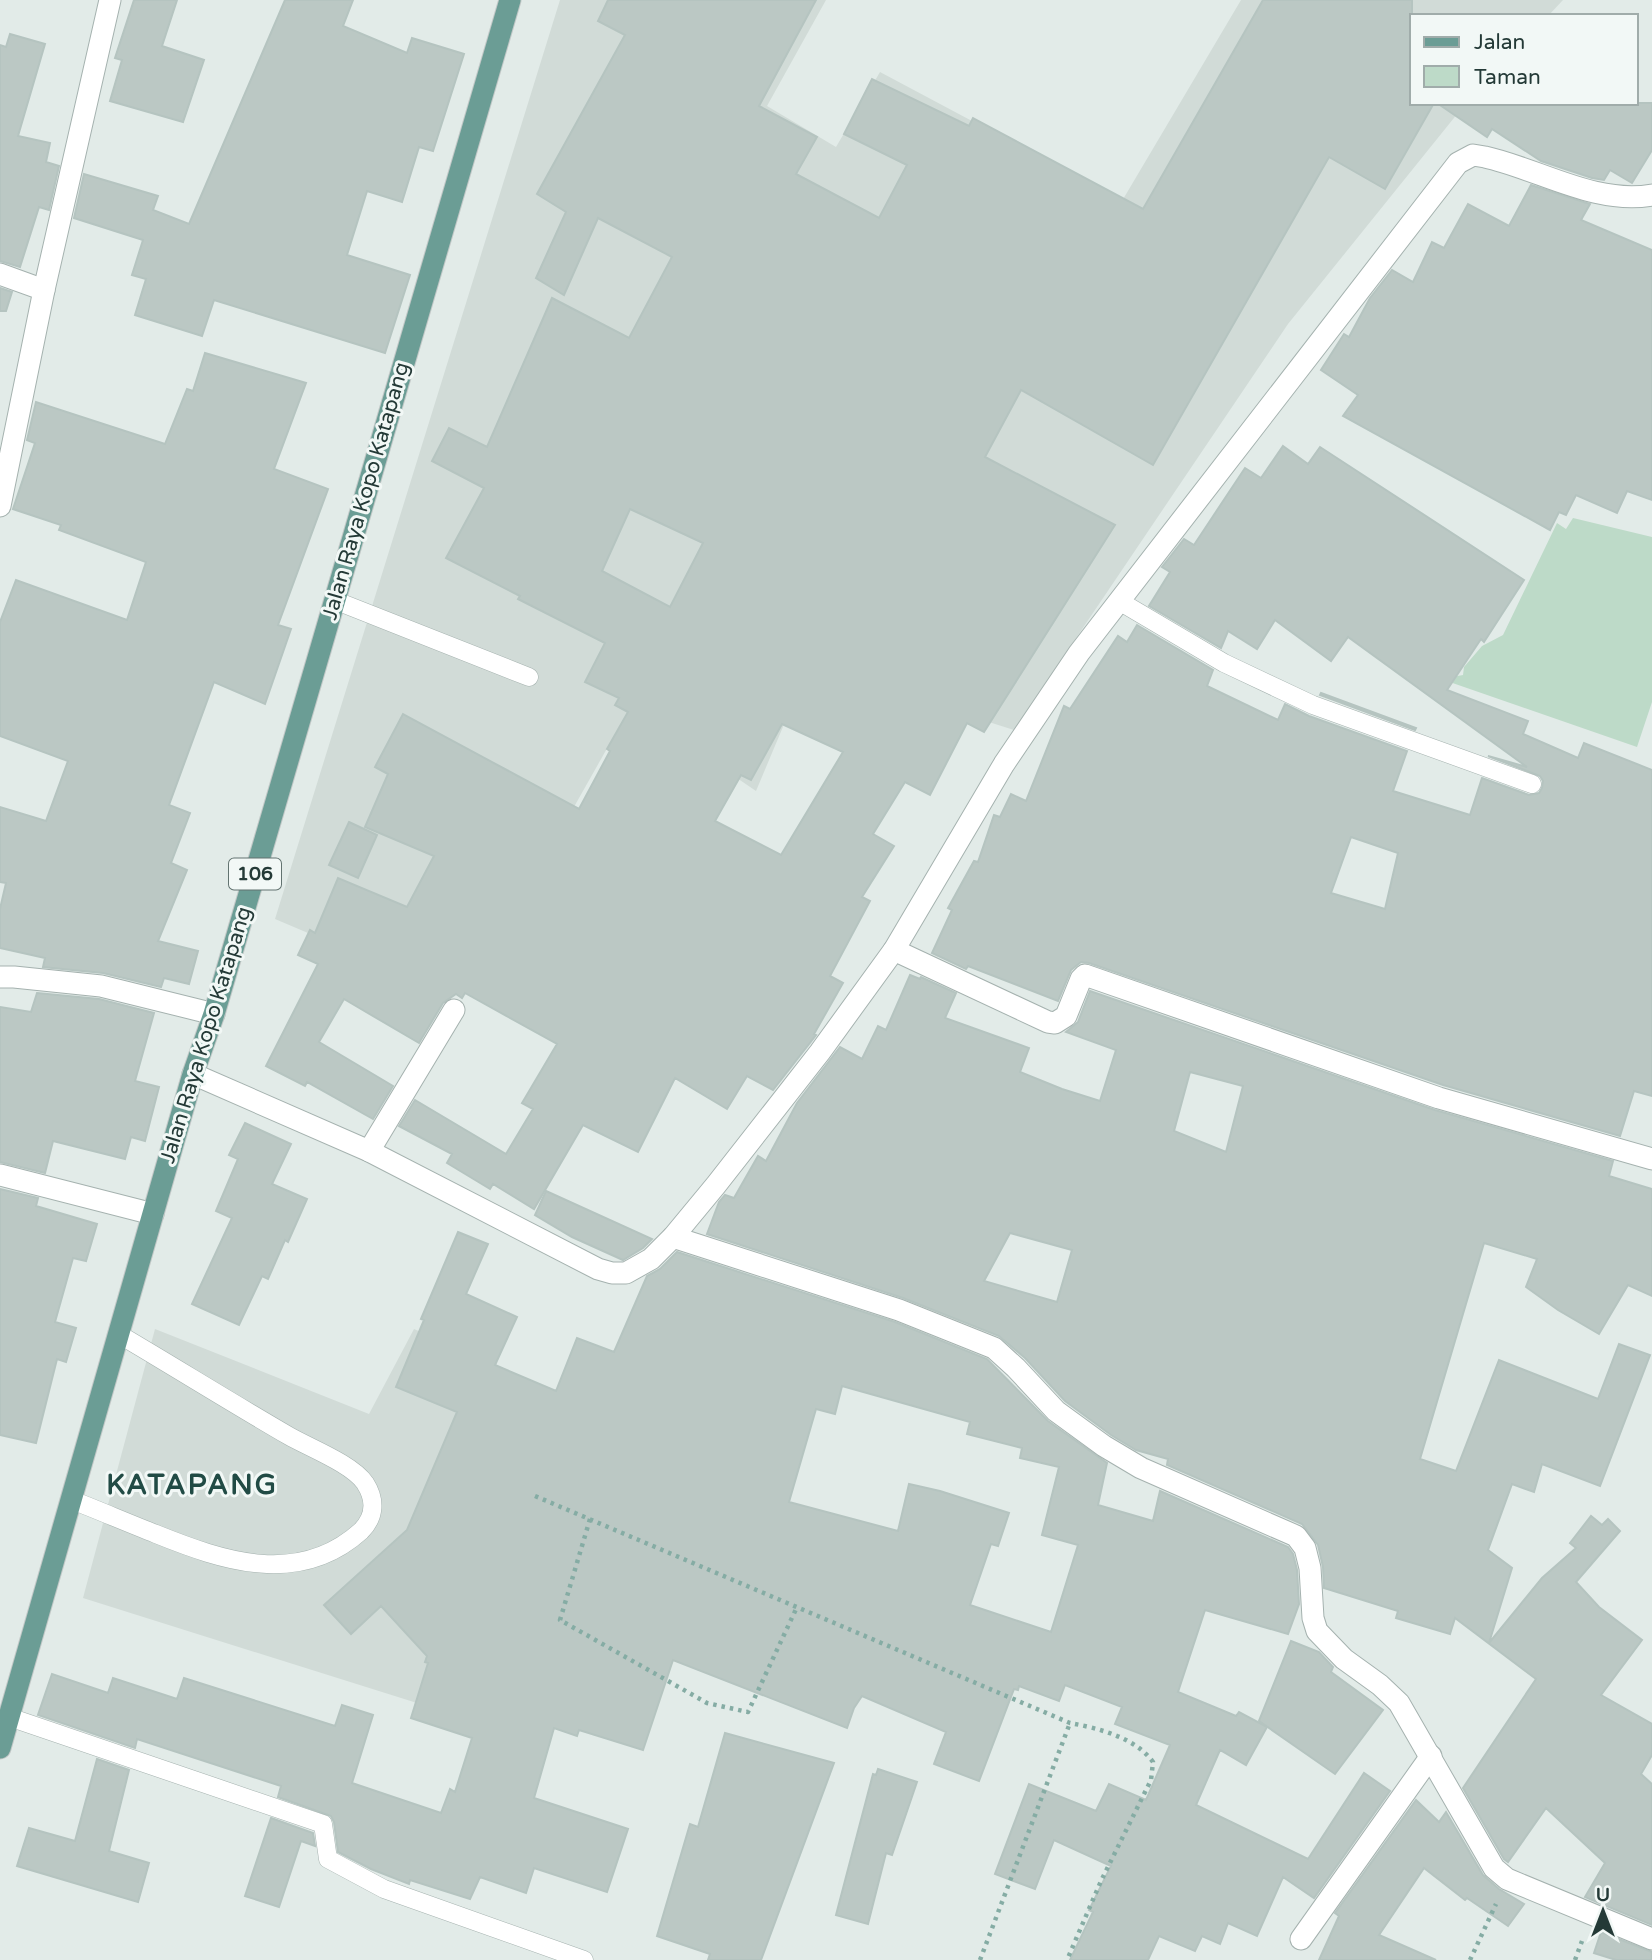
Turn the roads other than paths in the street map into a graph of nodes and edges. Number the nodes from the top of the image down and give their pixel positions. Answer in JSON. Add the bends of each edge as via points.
{"nodes":[{"id":1,"x":110,"y":0,"type":"edge"},
{"id":2,"x":510,"y":0,"type":"edge"},
{"id":3,"x":1652,"y":195,"type":"edge"},
{"id":4,"x":0,"y":274,"type":"edge"},
{"id":5,"x":44,"y":290,"type":"junction"},
{"id":6,"x":0,"y":506,"type":"edge"},
{"id":7,"x":334,"y":600,"type":"junction"},
{"id":8,"x":1119,"y":601,"type":"junction"},
{"id":9,"x":529,"y":677,"type":"dead end"},
{"id":10,"x":1532,"y":784,"type":"dead end"},
{"id":11,"x":894,"y":950,"type":"junction"},
{"id":12,"x":0,"y":977,"type":"edge"},
{"id":13,"x":454,"y":1010,"type":"dead end"},
{"id":14,"x":214,"y":1014,"type":"junction"},
{"id":15,"x":193,"y":1074,"type":"junction"},
{"id":16,"x":369,"y":1151,"type":"junction"},
{"id":17,"x":1652,"y":1159,"type":"edge"},
{"id":18,"x":0,"y":1175,"type":"edge"},
{"id":19,"x":153,"y":1214,"type":"junction"},
{"id":20,"x":673,"y":1237,"type":"junction"},
{"id":21,"x":120,"y":1335,"type":"junction"},
{"id":22,"x":72,"y":1500,"type":"junction"},
{"id":23,"x":9,"y":1717,"type":"junction"},
{"id":24,"x":0,"y":1748,"type":"edge"},
{"id":25,"x":1431,"y":1756,"type":"junction"},
{"id":26,"x":1652,"y":1938,"type":"edge"},
{"id":27,"x":1300,"y":1939,"type":"dead end"},
{"id":28,"x":584,"y":1960,"type":"edge"}],
"edges":[{"from":1,"to":5,"type":"street"},
{"from":2,"to":7,"type":"main road","name":"Jalan Raya Kopo Katapang","number":"106"},
{"from":3,"to":8,"type":"street","via":[[1611,195],[1506,161],[1473,155],[1463,159]]},
{"from":4,"to":5,"type":"street"},
{"from":5,"to":6,"type":"street"},
{"from":7,"to":9,"type":"lane"},
{"from":7,"to":14,"type":"main road","name":"Jalan Raya Kopo Katapang","number":"106"},
{"from":8,"to":10,"type":"lane","via":[[1224,663],[1313,705]]},
{"from":8,"to":11,"type":"street","via":[[1004,764]]},
{"from":11,"to":17,"type":"street","via":[[1048,1022],[1066,1016],[1086,975],[1439,1098]]},
{"from":11,"to":20,"type":"street"},
{"from":12,"to":14,"type":"street","via":[[100,986]]},
{"from":13,"to":16,"type":"street"},
{"from":14,"to":15,"type":"main road","name":"Jalan Raya Kopo Katapang","number":"106"},
{"from":15,"to":16,"type":"street"},
{"from":15,"to":19,"type":"main road","name":"Jalan Raya Kopo Katapang","number":"106"},
{"from":16,"to":20,"type":"street","via":[[605,1271],[626,1273],[638,1268]]},
{"from":18,"to":19,"type":"street"},
{"from":19,"to":21,"type":"main road","name":"Jalan Raya Kopo Katapang","number":"106"},
{"from":20,"to":25,"type":"street","via":[[899,1310],[994,1348],[1056,1411],[1104,1446],[1162,1478],[1296,1536],[1310,1568],[1317,1632],[1399,1703]]},
{"from":21,"to":22,"type":"main road","name":"Jalan Raya Kopo Katapang","number":"106"},
{"from":21,"to":22,"type":"lane","via":[[346,1467],[363,1480],[373,1513],[369,1523],[332,1550],[273,1566],[202,1553]]},
{"from":22,"to":23,"type":"main road","name":"Jalan Raya Kopo Katapang","number":"106"},
{"from":23,"to":24,"type":"main road","name":"Jalan Raya Kopo Katapang","number":"106"},
{"from":23,"to":28,"type":"lane","via":[[323,1824],[328,1859],[384,1889]]},
{"from":25,"to":26,"type":"street","via":[[1489,1860],[1507,1879]]},
{"from":25,"to":27,"type":"street"}]}
